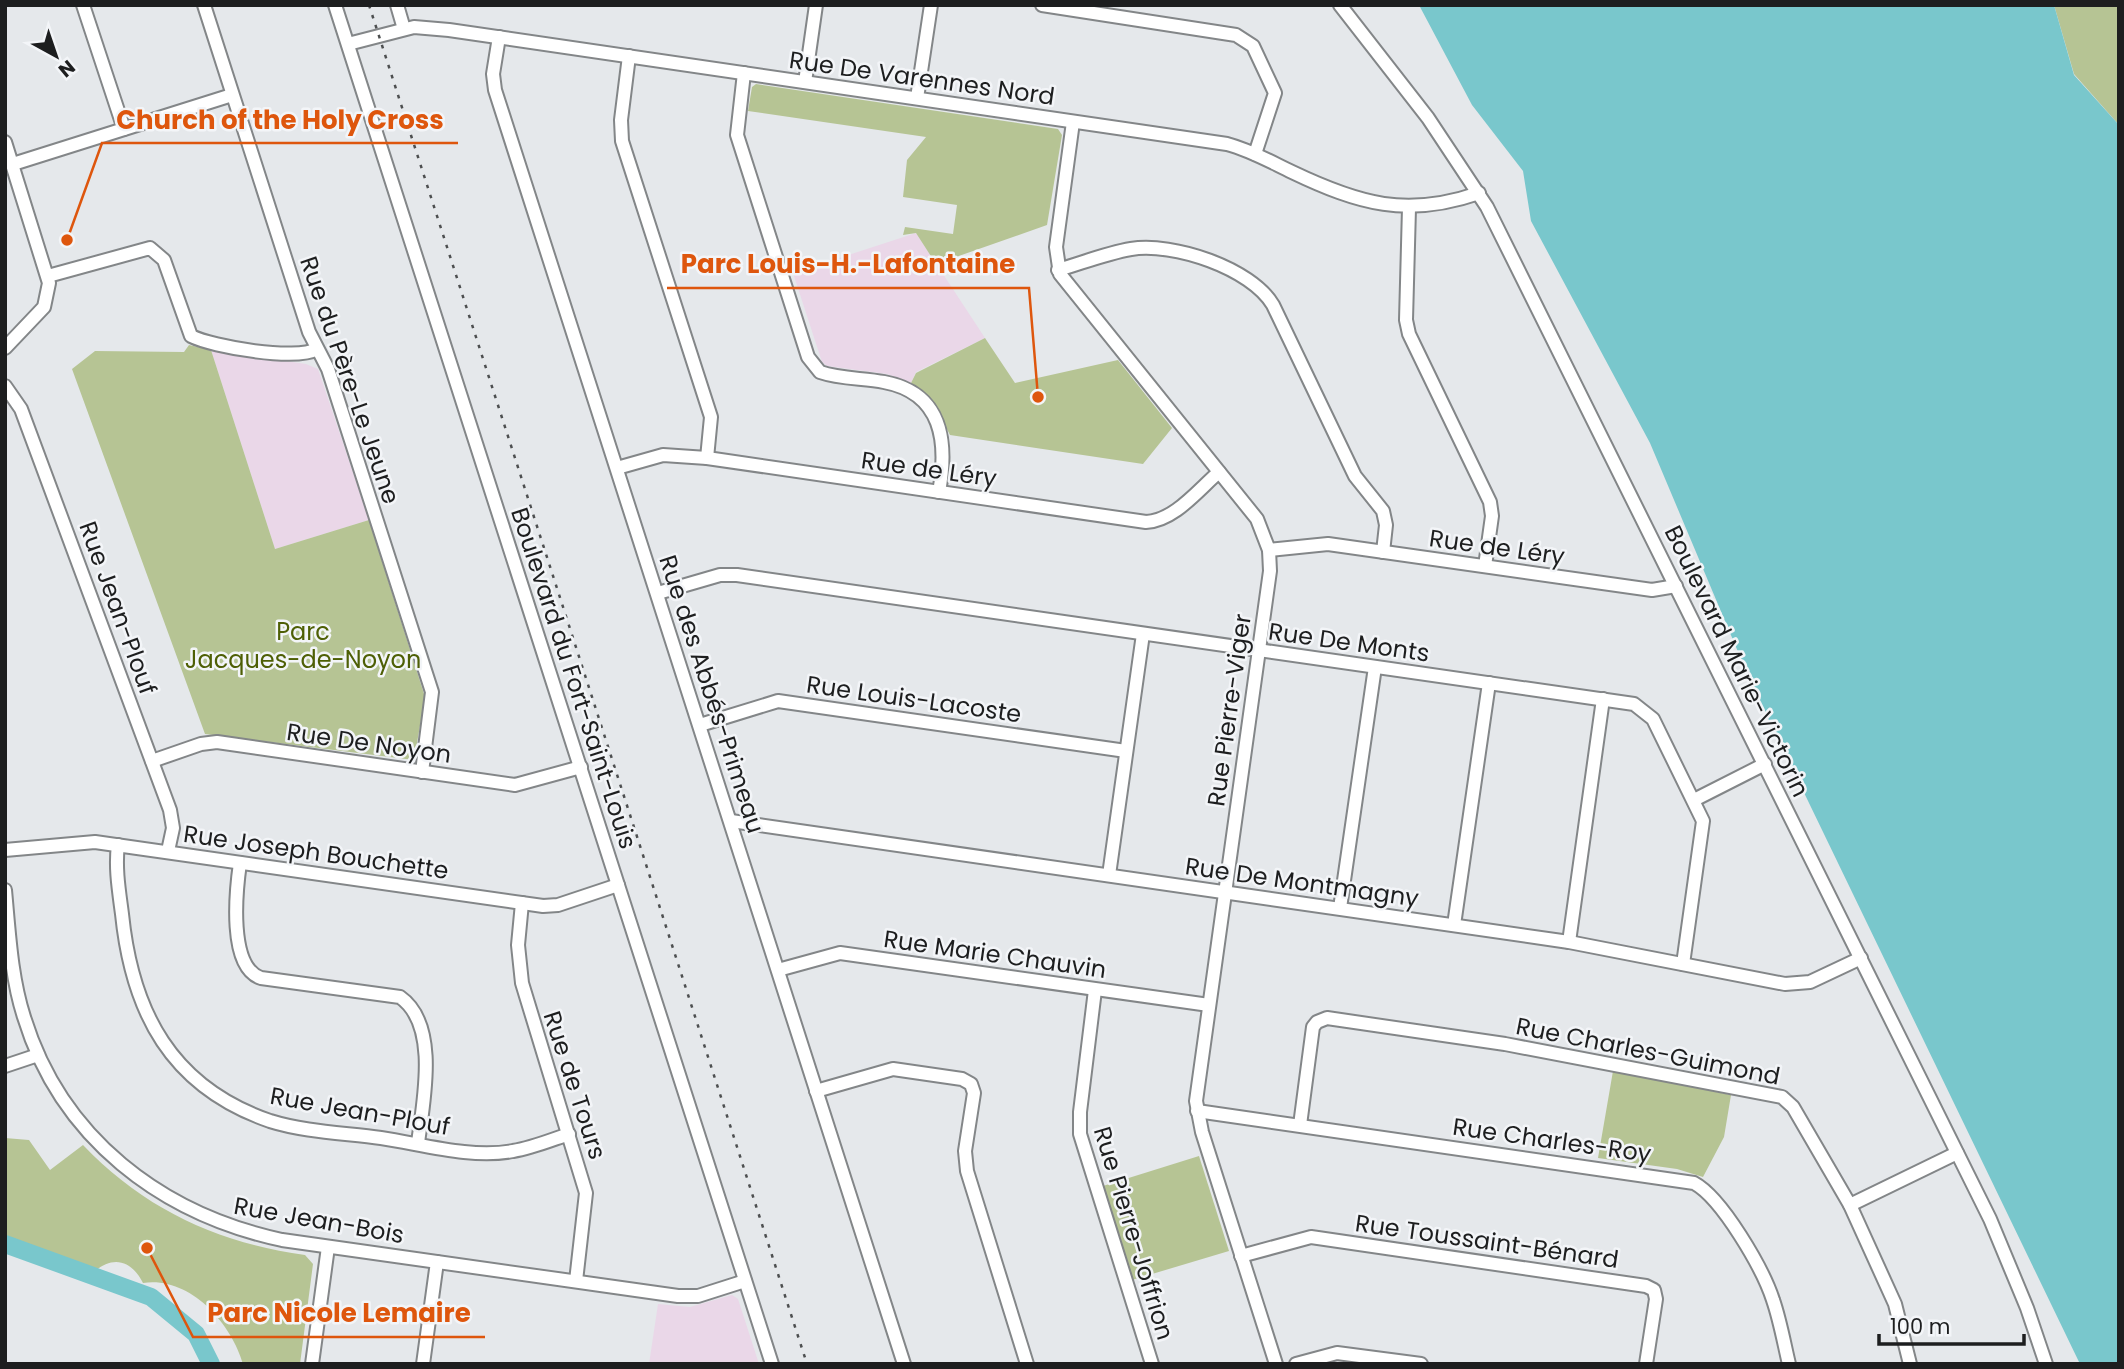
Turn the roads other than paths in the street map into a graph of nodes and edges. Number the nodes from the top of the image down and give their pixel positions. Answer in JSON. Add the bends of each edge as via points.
{"nodes":[{"id":1,"x":83,"y":5,"type":"edge"},
{"id":2,"x":204,"y":5,"type":"edge"},
{"id":3,"x":335,"y":5,"type":"edge"},
{"id":4,"x":397,"y":5,"type":"edge"},
{"id":5,"x":816,"y":5,"type":"edge"},
{"id":6,"x":931,"y":5,"type":"edge"},
{"id":7,"x":1041,"y":5,"type":"edge"},
{"id":8,"x":1340,"y":5,"type":"edge"},
{"id":9,"x":404,"y":29,"type":"junction"},
{"id":10,"x":499,"y":37,"type":"junction"},
{"id":11,"x":348,"y":44,"type":"junction"},
{"id":12,"x":629,"y":56,"type":"junction"},
{"id":13,"x":744,"y":73,"type":"junction"},
{"id":14,"x":804,"y":82,"type":"junction"},
{"id":15,"x":232,"y":94,"type":"junction"},
{"id":16,"x":917,"y":98,"type":"junction"},
{"id":17,"x":1073,"y":122,"type":"junction"},
{"id":18,"x":124,"y":129,"type":"junction"},
{"id":19,"x":5,"y":142,"type":"edge"},
{"id":20,"x":1255,"y":154,"type":"junction"},
{"id":21,"x":13,"y":164,"type":"junction"},
{"id":22,"x":1479,"y":193,"type":"junction"},
{"id":23,"x":1409,"y":208,"type":"junction"},
{"id":24,"x":1058,"y":270,"type":"junction"},
{"id":25,"x":48,"y":276,"type":"junction"},
{"id":26,"x":5,"y":348,"type":"edge"},
{"id":27,"x":317,"y":349,"type":"junction"},
{"id":28,"x":5,"y":386,"type":"edge"},
{"id":29,"x":707,"y":458,"type":"junction"},
{"id":30,"x":617,"y":468,"type":"junction"},
{"id":31,"x":1219,"y":472,"type":"junction"},
{"id":32,"x":939,"y":492,"type":"junction"},
{"id":33,"x":1269,"y":550,"type":"junction"},
{"id":34,"x":1382,"y":552,"type":"junction"},
{"id":35,"x":1485,"y":566,"type":"junction"},
{"id":36,"x":1676,"y":586,"type":"junction"},
{"id":37,"x":657,"y":593,"type":"junction"},
{"id":38,"x":1143,"y":634,"type":"junction"},
{"id":39,"x":1258,"y":649,"type":"junction"},
{"id":40,"x":1374,"y":667,"type":"junction"},
{"id":41,"x":1489,"y":683,"type":"junction"},
{"id":42,"x":1603,"y":699,"type":"junction"},
{"id":43,"x":700,"y":724,"type":"junction"},
{"id":44,"x":1126,"y":751,"type":"junction"},
{"id":45,"x":152,"y":761,"type":"junction"},
{"id":46,"x":1765,"y":764,"type":"junction"},
{"id":47,"x":581,"y":768,"type":"junction"},
{"id":48,"x":422,"y":772,"type":"junction"},
{"id":49,"x":1694,"y":800,"type":"junction"},
{"id":50,"x":731,"y":821,"type":"junction"},
{"id":51,"x":118,"y":845,"type":"junction"},
{"id":52,"x":5,"y":850,"type":"edge"},
{"id":53,"x":168,"y":851,"type":"junction"},
{"id":54,"x":240,"y":863,"type":"junction"},
{"id":55,"x":1109,"y":875,"type":"junction"},
{"id":56,"x":618,"y":886,"type":"junction"},
{"id":57,"x":5,"y":890,"type":"edge"},
{"id":58,"x":1224,"y":892,"type":"junction"},
{"id":59,"x":522,"y":902,"type":"junction"},
{"id":60,"x":1340,"y":908,"type":"junction"},
{"id":61,"x":1454,"y":925,"type":"junction"},
{"id":62,"x":1569,"y":942,"type":"junction"},
{"id":63,"x":1861,"y":958,"type":"junction"},
{"id":64,"x":1683,"y":964,"type":"junction"},
{"id":65,"x":778,"y":970,"type":"junction"},
{"id":66,"x":1095,"y":990,"type":"junction"},
{"id":67,"x":1209,"y":1005,"type":"junction"},
{"id":68,"x":38,"y":1055,"type":"junction"},
{"id":69,"x":5,"y":1066,"type":"edge"},
{"id":70,"x":816,"y":1091,"type":"junction"},
{"id":71,"x":1197,"y":1111,"type":"junction"},
{"id":72,"x":1300,"y":1125,"type":"junction"},
{"id":73,"x":569,"y":1134,"type":"junction"},
{"id":74,"x":418,"y":1143,"type":"junction"},
{"id":75,"x":1957,"y":1153,"type":"junction"},
{"id":76,"x":1850,"y":1205,"type":"junction"},
{"id":77,"x":328,"y":1247,"type":"junction"},
{"id":78,"x":1241,"y":1256,"type":"junction"},
{"id":79,"x":437,"y":1262,"type":"junction"},
{"id":80,"x":576,"y":1280,"type":"junction"},
{"id":81,"x":745,"y":1280,"type":"junction"},
{"id":82,"x":312,"y":1364,"type":"edge"},
{"id":83,"x":423,"y":1364,"type":"edge"},
{"id":84,"x":772,"y":1364,"type":"edge"},
{"id":85,"x":904,"y":1364,"type":"edge"},
{"id":86,"x":1027,"y":1364,"type":"edge"},
{"id":87,"x":1152,"y":1364,"type":"edge"},
{"id":88,"x":1276,"y":1364,"type":"edge"},
{"id":89,"x":1296,"y":1364,"type":"edge"},
{"id":90,"x":1421,"y":1364,"type":"edge"},
{"id":91,"x":1647,"y":1364,"type":"edge"},
{"id":92,"x":1789,"y":1364,"type":"edge"},
{"id":93,"x":1910,"y":1364,"type":"edge"},
{"id":94,"x":2046,"y":1364,"type":"edge"}],
"edges":[{"from":1,"to":18,"type":"street"},
{"from":2,"to":15,"type":"street","name":"Rue du Père-Le Jeune"},
{"from":3,"to":11,"type":"street","name":"Boulevard du Fort-Saint-Louis"},
{"from":4,"to":9,"type":"street"},
{"from":5,"to":14,"type":"street"},
{"from":6,"to":16,"type":"street"},
{"from":7,"to":20,"type":"street","via":[[1236,35],[1249,41],[1275,93]]},
{"from":8,"to":22,"type":"street","name":"Boulevard Marie-Victorin","via":[[1428,118]]},
{"from":9,"to":10,"type":"street","name":"Rue De Varennes Nord"},
{"from":9,"to":11,"type":"street","name":"Rue De Varennes Nord"},
{"from":10,"to":12,"type":"street","name":"Rue De Varennes Nord"},
{"from":10,"to":30,"type":"street","name":"Rue des Abbés-Primeau","via":[[495,90]]},
{"from":11,"to":47,"type":"street","name":"Boulevard du Fort-Saint-Louis"},
{"from":12,"to":13,"type":"street","name":"Rue De Varennes Nord"},
{"from":12,"to":29,"type":"street","via":[[622,141],[711,417]]},
{"from":13,"to":14,"type":"street","name":"Rue De Varennes Nord"},
{"from":13,"to":32,"type":"street","via":[[737,135],[808,357],[820,372],[896,385],[923,403],[943,438]]},
{"from":14,"to":16,"type":"street","name":"Rue De Varennes Nord"},
{"from":15,"to":18,"type":"street"},
{"from":15,"to":27,"type":"street","name":"Rue du Père-Le Jeune"},
{"from":16,"to":17,"type":"street","name":"Rue De Varennes Nord"},
{"from":17,"to":20,"type":"street","name":"Rue De Varennes Nord","via":[[1227,144]]},
{"from":17,"to":24,"type":"street","via":[[1056,247]]},
{"from":18,"to":21,"type":"street"},
{"from":19,"to":21,"type":"street"},
{"from":20,"to":23,"type":"street","name":"Rue De Varennes Nord","via":[[1346,196]]},
{"from":21,"to":25,"type":"street"},
{"from":22,"to":23,"type":"street","name":"Rue De Varennes Nord"},
{"from":22,"to":36,"type":"street","name":"Boulevard Marie-Victorin"},
{"from":23,"to":35,"type":"street","via":[[1408,327],[1490,502]]},
{"from":24,"to":31,"type":"street","name":"Rue Pierre-Viger"},
{"from":24,"to":34,"type":"street","via":[[1120,251],[1155,248],[1195,256],[1258,287],[1273,305],[1355,476],[1383,511]]},
{"from":25,"to":26,"type":"street","via":[[44,307]]},
{"from":25,"to":27,"type":"street","via":[[149,248],[164,260],[191,336],[210,343],[295,354]]},
{"from":27,"to":48,"type":"street","name":"Rue du Père-Le Jeune","via":[[328,369],[432,692]]},
{"from":28,"to":45,"type":"street","name":"Rue Jean-Plouf","via":[[21,409]]},
{"from":29,"to":30,"type":"street","name":"Rue de Léry","via":[[663,455]]},
{"from":29,"to":32,"type":"street","name":"Rue de Léry"},
{"from":30,"to":37,"type":"street","name":"Rue des Abbés-Primeau"},
{"from":31,"to":32,"type":"street","name":"Rue de Léry","via":[[1171,513],[1153,522]]},
{"from":31,"to":33,"type":"street","name":"Rue Pierre-Viger","via":[[1256,519]]},
{"from":33,"to":34,"type":"street","name":"Rue de Léry","via":[[1320,544]]},
{"from":33,"to":39,"type":"street","name":"Rue Pierre-Viger"},
{"from":34,"to":35,"type":"street","name":"Rue de Léry"},
{"from":35,"to":36,"type":"street","name":"Rue de Léry","via":[[1652,590]]},
{"from":36,"to":46,"type":"street","name":"Boulevard Marie-Victorin"},
{"from":37,"to":38,"type":"street","name":"Rue De Monts","via":[[720,575],[737,575]]},
{"from":37,"to":43,"type":"street","name":"Rue des Abbés-Primeau"},
{"from":38,"to":39,"type":"street","name":"Rue De Monts"},
{"from":38,"to":44,"type":"street"},
{"from":39,"to":40,"type":"street","name":"Rue De Monts"},
{"from":39,"to":58,"type":"street","name":"Rue Pierre-Viger"},
{"from":40,"to":41,"type":"street","name":"Rue De Monts"},
{"from":40,"to":60,"type":"street"},
{"from":41,"to":42,"type":"street","name":"Rue De Monts"},
{"from":41,"to":61,"type":"street"},
{"from":42,"to":49,"type":"street","name":"Rue De Monts","via":[[1634,704],[1649,713]]},
{"from":42,"to":62,"type":"street"},
{"from":43,"to":44,"type":"street","name":"Rue Louis-Lacoste","via":[[778,701]]},
{"from":43,"to":50,"type":"street","name":"Rue des Abbés-Primeau"},
{"from":44,"to":55,"type":"street"},
{"from":45,"to":48,"type":"street","name":"Rue De Noyon","via":[[217,742]]},
{"from":45,"to":53,"type":"street","name":"Rue Jean-Plouf","via":[[173,820]]},
{"from":46,"to":49,"type":"street"},
{"from":46,"to":63,"type":"street","name":"Boulevard Marie-Victorin"},
{"from":47,"to":48,"type":"street","name":"Rue De Noyon","via":[[515,785]]},
{"from":47,"to":56,"type":"street","name":"Boulevard du Fort-Saint-Louis"},
{"from":49,"to":64,"type":"street","name":"Rue De Monts","via":[[1703,827]]},
{"from":50,"to":55,"type":"street","name":"Rue De Montmagny"},
{"from":50,"to":65,"type":"street","name":"Rue des Abbés-Primeau"},
{"from":51,"to":52,"type":"street","name":"Rue Joseph Bouchette","via":[[86,842]]},
{"from":51,"to":53,"type":"street","name":"Rue Joseph Bouchette"},
{"from":51,"to":74,"type":"street","name":"Rue Jean-Plouf","via":[[132,982],[155,1031],[186,1069],[230,1102],[272,1121]]},
{"from":53,"to":54,"type":"street","name":"Rue Joseph Bouchette"},
{"from":54,"to":59,"type":"street","name":"Rue Joseph Bouchette"},
{"from":54,"to":74,"type":"street","via":[[235,904],[243,960],[249,971],[261,978],[400,998],[410,1006],[428,1071]]},
{"from":55,"to":58,"type":"street","name":"Rue De Montmagny"},
{"from":56,"to":59,"type":"street","name":"Rue Joseph Bouchette","via":[[558,905]]},
{"from":56,"to":81,"type":"street","name":"Boulevard du Fort-Saint-Louis"},
{"from":57,"to":68,"type":"street","name":"Rue Jean-Bois","via":[[19,999]]},
{"from":58,"to":60,"type":"street","name":"Rue De Montmagny"},
{"from":58,"to":67,"type":"street","name":"Rue Pierre-Viger"},
{"from":59,"to":73,"type":"street","name":"Rue de Tours","via":[[518,952],[522,984]]},
{"from":60,"to":61,"type":"street","name":"Rue De Montmagny"},
{"from":61,"to":62,"type":"street","name":"Rue De Montmagny"},
{"from":62,"to":64,"type":"street","name":"Rue De Montmagny"},
{"from":63,"to":64,"type":"street","name":"Rue De Montmagny","via":[[1810,982],[1793,984]]},
{"from":63,"to":75,"type":"street","name":"Boulevard Marie-Victorin"},
{"from":65,"to":66,"type":"street","name":"Rue Marie Chauvin","via":[[839,953]]},
{"from":65,"to":70,"type":"street","name":"Rue des Abbés-Primeau"},
{"from":66,"to":67,"type":"street","name":"Rue Marie Chauvin"},
{"from":66,"to":87,"type":"street","name":"Rue Pierre-Joffrion","via":[[1080,1134]]},
{"from":67,"to":71,"type":"street","name":"Rue Pierre-Viger"},
{"from":68,"to":69,"type":"street"},
{"from":68,"to":77,"type":"street","name":"Rue Jean-Bois","via":[[97,1142],[158,1192],[233,1228]]},
{"from":70,"to":85,"type":"street","name":"Rue des Abbés-Primeau"},
{"from":70,"to":86,"type":"street","via":[[893,1069],[971,1084],[967,1171]]},
{"from":71,"to":72,"type":"street","name":"Rue Charles-Roy"},
{"from":71,"to":78,"type":"street","name":"Rue Pierre-Viger"},
{"from":72,"to":76,"type":"street","name":"Rue Charles-Guimond","via":[[1313,1027],[1322,1019],[1451,1036],[1782,1097],[1793,1107]]},
{"from":72,"to":92,"type":"street","name":"Rue Charles-Roy","via":[[1694,1183],[1723,1209],[1765,1281]]},
{"from":73,"to":74,"type":"street","name":"Rue Jean-Plouf","via":[[496,1153]]},
{"from":73,"to":80,"type":"street","name":"Rue de Tours","via":[[586,1193]]},
{"from":75,"to":76,"type":"street"},
{"from":75,"to":94,"type":"street","name":"Boulevard Marie-Victorin","via":[[2014,1274]]},
{"from":76,"to":93,"type":"street","name":"Rue Charles-Guimond","via":[[1897,1309]]},
{"from":77,"to":79,"type":"street","name":"Rue Jean-Bois"},
{"from":77,"to":82,"type":"street"},
{"from":78,"to":88,"type":"street","name":"Rue Pierre-Viger"},
{"from":78,"to":91,"type":"street","name":"Rue Toussaint-Bénard","via":[[1311,1237],[1640,1284],[1654,1290],[1656,1298]]},
{"from":79,"to":80,"type":"street","name":"Rue Jean-Bois"},
{"from":79,"to":83,"type":"street"},
{"from":80,"to":81,"type":"street","name":"Rue Jean-Bois","via":[[688,1297]]},
{"from":81,"to":84,"type":"street","name":"Boulevard du Fort-Saint-Louis"},
{"from":89,"to":90,"type":"street","via":[[1346,1353]]}]}
